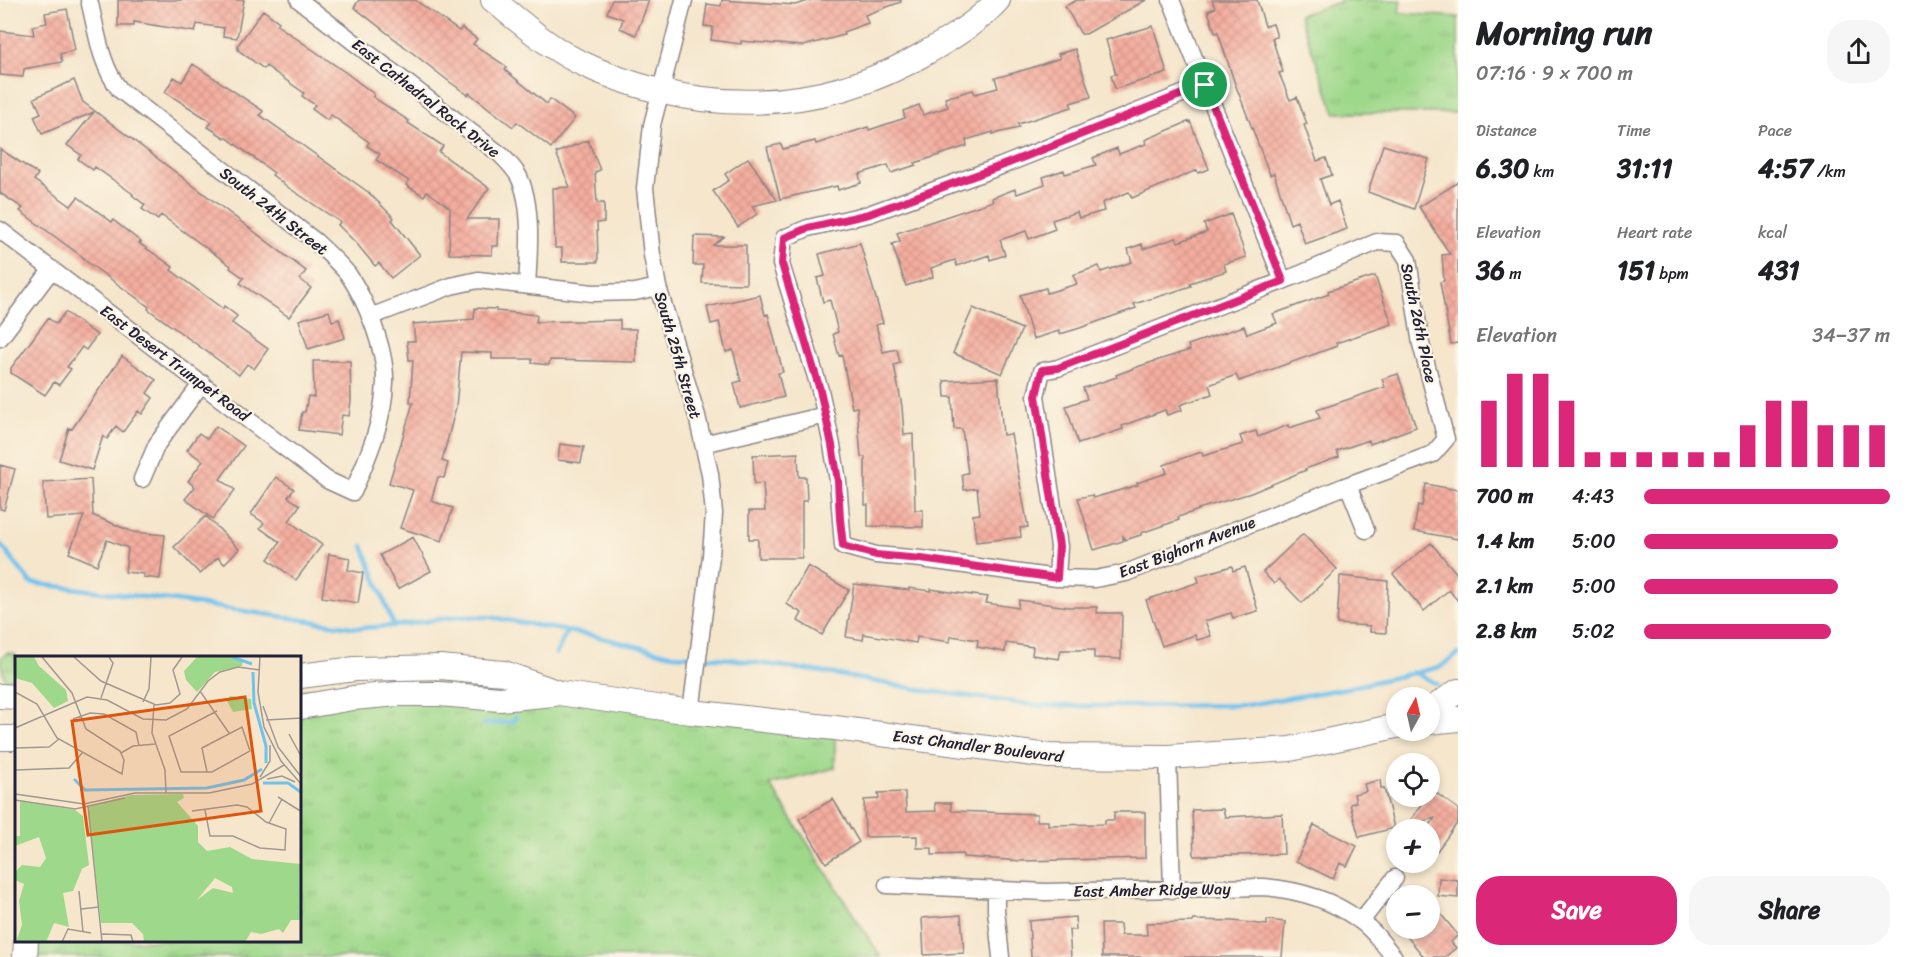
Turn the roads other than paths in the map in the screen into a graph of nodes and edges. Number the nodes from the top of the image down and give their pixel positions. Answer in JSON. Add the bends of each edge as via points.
{"nodes":[{"id":1,"x":89,"y":0,"type":"edge"},
{"id":2,"x":299,"y":0,"type":"edge"},
{"id":3,"x":493,"y":0,"type":"edge"},
{"id":4,"x":684,"y":0,"type":"edge"},
{"id":5,"x":998,"y":0,"type":"edge"},
{"id":6,"x":1171,"y":0,"type":"edge"},
{"id":7,"x":1205,"y":85,"type":"junction"},
{"id":8,"x":660,"y":92,"type":"junction"},
{"id":9,"x":0,"y":230,"type":"edge"},
{"id":10,"x":52,"y":269,"type":"junction"},
{"id":11,"x":1283,"y":281,"type":"junction"},
{"id":12,"x":527,"y":285,"type":"junction"},
{"id":13,"x":658,"y":287,"type":"junction"},
{"id":14,"x":370,"y":317,"type":"junction"},
{"id":15,"x":0,"y":338,"type":"edge"},
{"id":16,"x":202,"y":383,"type":"junction"},
{"id":17,"x":826,"y":415,"type":"junction"},
{"id":18,"x":1446,"y":439,"type":"joint"},
{"id":19,"x":703,"y":444,"type":"junction"},
{"id":20,"x":142,"y":479,"type":"dead end"},
{"id":21,"x":1348,"y":485,"type":"junction"},
{"id":22,"x":353,"y":492,"type":"joint"},
{"id":23,"x":1366,"y":530,"type":"dead end"},
{"id":24,"x":1057,"y":578,"type":"junction"},
{"id":25,"x":302,"y":676,"type":"edge"},
{"id":26,"x":1458,"y":691,"type":"edge"},
{"id":27,"x":559,"y":693,"type":"junction"},
{"id":28,"x":0,"y":696,"type":"edge"},
{"id":29,"x":15,"y":697,"type":"edge"},
{"id":30,"x":1440,"y":703,"type":"edge"},
{"id":31,"x":302,"y":707,"type":"edge"},
{"id":32,"x":1458,"y":708,"type":"edge"},
{"id":33,"x":691,"y":712,"type":"junction"},
{"id":34,"x":1440,"y":716,"type":"edge"},
{"id":35,"x":1458,"y":719,"type":"edge"},
{"id":36,"x":1440,"y":720,"type":"edge"},
{"id":37,"x":1386,"y":728,"type":"edge"},
{"id":38,"x":1167,"y":757,"type":"junction"},
{"id":39,"x":1395,"y":878,"type":"dead end"},
{"id":40,"x":887,"y":885,"type":"dead end"},
{"id":41,"x":996,"y":890,"type":"junction"},
{"id":42,"x":1172,"y":890,"type":"junction"},
{"id":43,"x":1361,"y":921,"type":"junction"},
{"id":44,"x":26,"y":942,"type":"edge"},
{"id":45,"x":25,"y":957,"type":"edge"},
{"id":46,"x":1000,"y":957,"type":"edge"},
{"id":47,"x":1394,"y":957,"type":"edge"}],
"edges":[{"from":1,"to":14,"type":"street","name":"South 24th Street","via":[[106,68],[120,90],[321,247],[349,276]]},
{"from":2,"to":12,"type":"street","name":"East Cathedral Rock Drive","via":[[513,168],[526,205]]},
{"from":3,"to":8,"type":"main road","via":[[574,59]]},
{"from":4,"to":8,"type":"street","name":"South 25th Street"},
{"from":5,"to":8,"type":"main road","via":[[963,30],[909,64],[844,88],[756,103],[698,100]]},
{"from":6,"to":7,"type":"street"},
{"from":7,"to":11,"type":"street"},
{"from":7,"to":17,"type":"street","via":[[869,214],[808,228],[784,238],[782,264]]},
{"from":8,"to":13,"type":"street","name":"South 25th Street","via":[[645,188]]},
{"from":9,"to":10,"type":"street","name":"East Desert Trumpet Road"},
{"from":10,"to":15,"type":"street"},
{"from":10,"to":16,"type":"street","name":"East Desert Trumpet Road"},
{"from":11,"to":18,"type":"street","name":"South 26th Place","via":[[1377,242],[1396,243],[1408,260],[1421,344]]},
{"from":11,"to":24,"type":"street","via":[[1058,368],[1042,370],[1036,396],[1059,546]]},
{"from":12,"to":13,"type":"street","via":[[593,293]]},
{"from":12,"to":14,"type":"street","via":[[464,281]]},
{"from":13,"to":19,"type":"street","name":"South 25th Street"},
{"from":14,"to":22,"type":"street","name":"South 24th Street","via":[[386,380],[374,441]]},
{"from":16,"to":20,"type":"street","via":[[157,444]]},
{"from":16,"to":22,"type":"street","name":"East Desert Trumpet Road","via":[[327,480]]},
{"from":17,"to":19,"type":"street"},
{"from":17,"to":24,"type":"street","name":"East Bighorn Avenue","via":[[838,481],[843,546],[876,555]]},
{"from":18,"to":21,"type":"street","name":"East Bighorn Avenue","via":[[1433,454]]},
{"from":19,"to":33,"type":"street","name":"South 25th Street","via":[[714,513]]},
{"from":21,"to":23,"type":"street"},
{"from":21,"to":24,"type":"street","name":"East Bighorn Avenue","via":[[1126,573],[1095,579]]},
{"from":25,"to":27,"type":"main road","name":"East Chandler Boulevard","via":[[355,669],[441,667],[504,673]]},
{"from":26,"to":30,"type":"main road"},
{"from":27,"to":31,"type":"main road","name":"East Chandler Boulevard","via":[[500,699],[398,694]]},
{"from":27,"to":33,"type":"main road","name":"East Chandler Boulevard"},
{"from":28,"to":29,"type":"main road"},
{"from":32,"to":34,"type":"main road"},
{"from":33,"to":38,"type":"main road","name":"East Chandler Boulevard","via":[[1049,756]]},
{"from":35,"to":36,"type":"main road"},
{"from":37,"to":38,"type":"main road","name":"East Chandler Boulevard","via":[[1290,749]]},
{"from":38,"to":42,"type":"street"},
{"from":39,"to":43,"type":"street"},
{"from":40,"to":41,"type":"street","name":"East Amber Ridge Way"},
{"from":41,"to":42,"type":"street","name":"East Amber Ridge Way"},
{"from":41,"to":46,"type":"street"},
{"from":42,"to":43,"type":"street","name":"East Amber Ridge Way","via":[[1290,890],[1316,897]]},
{"from":43,"to":47,"type":"street","name":"East Amber Ridge Way"},
{"from":44,"to":45,"type":"main road"}]}
